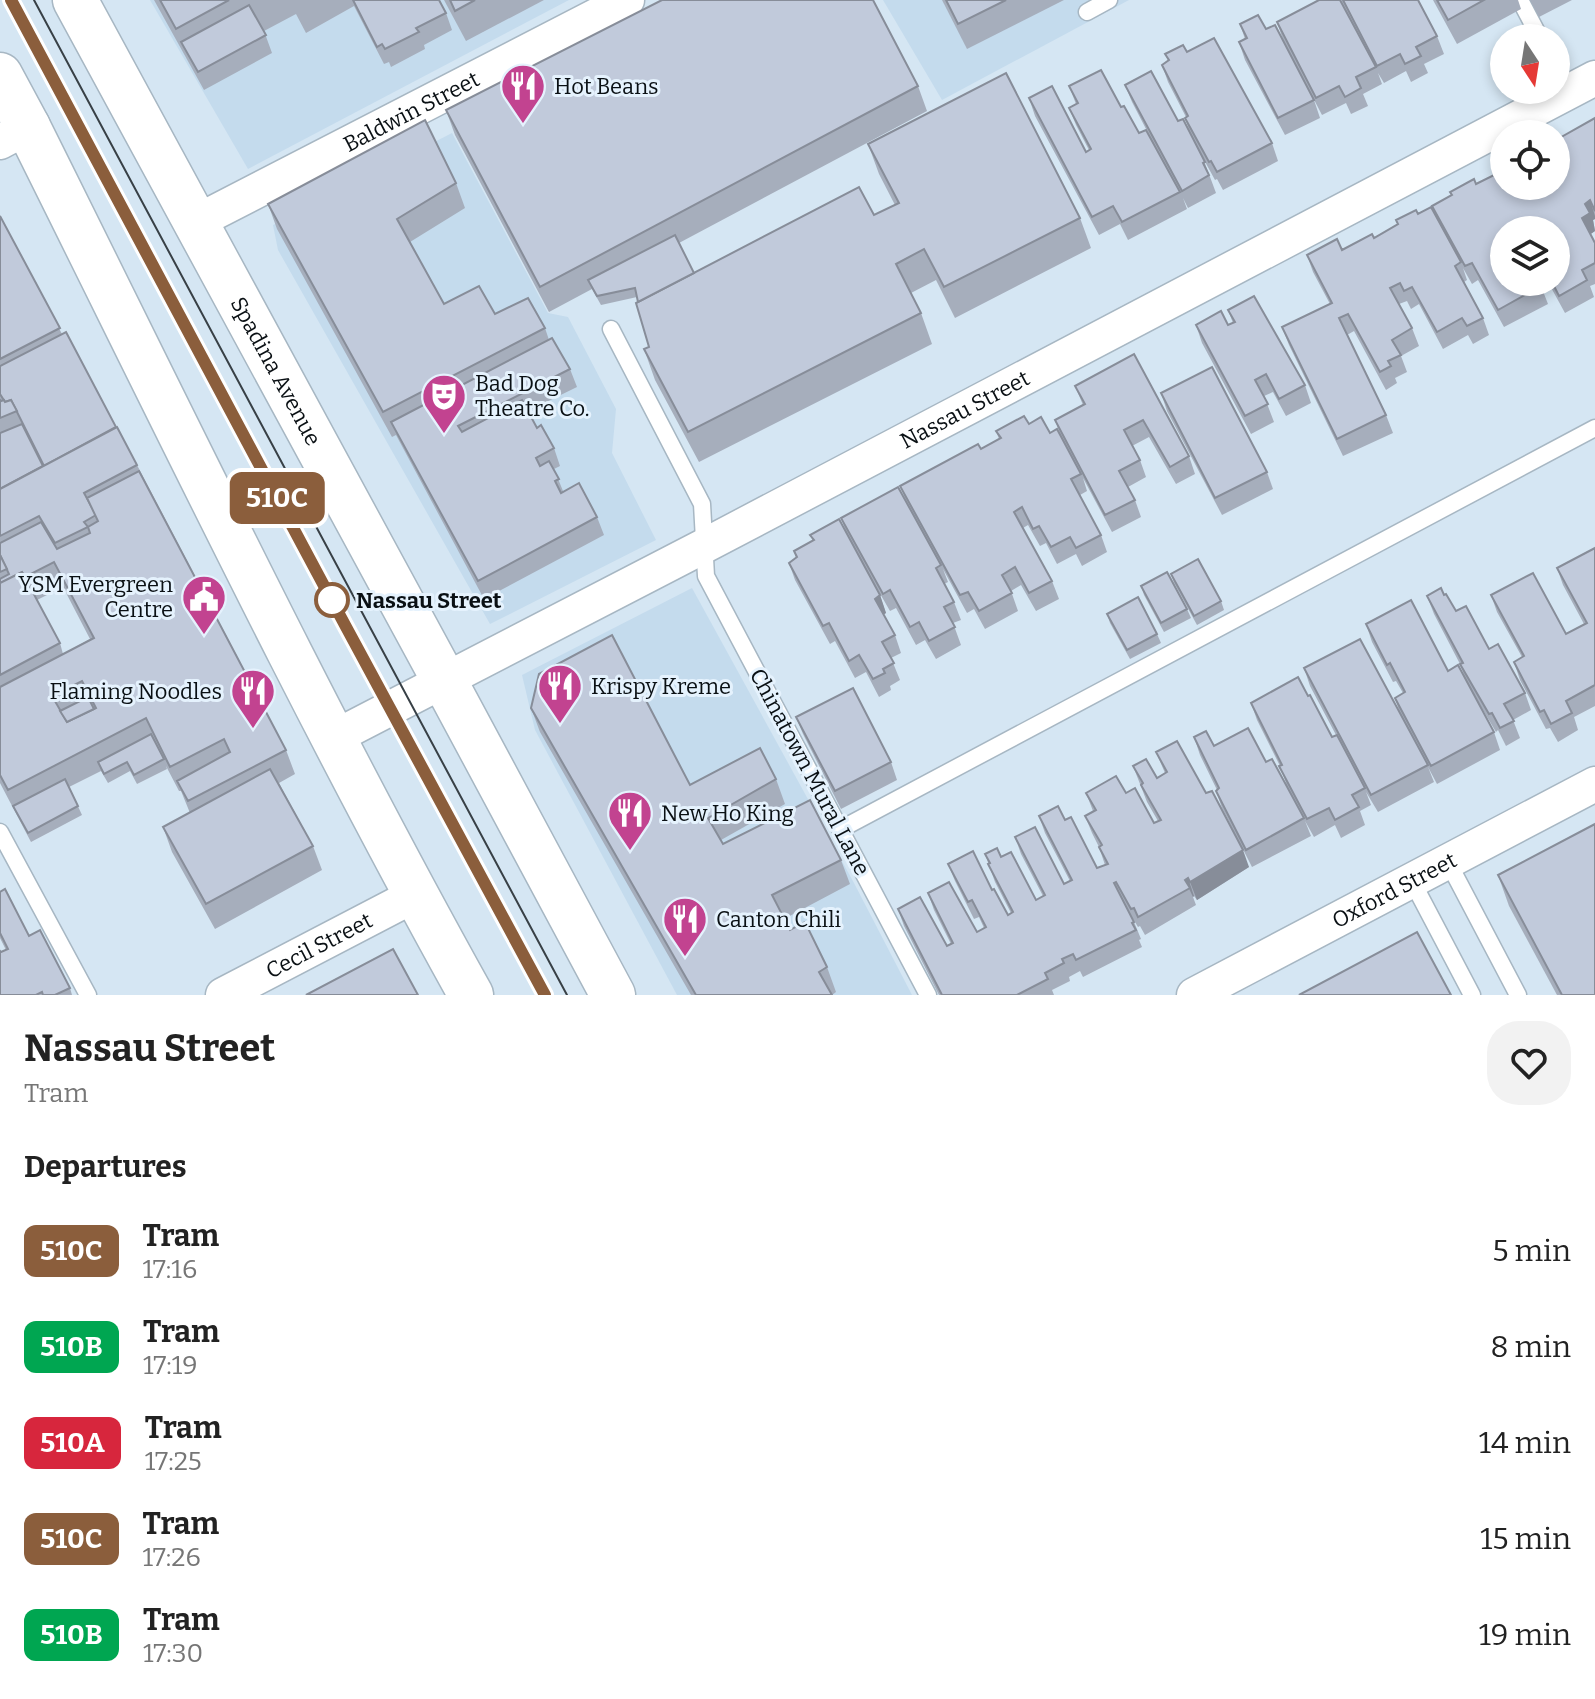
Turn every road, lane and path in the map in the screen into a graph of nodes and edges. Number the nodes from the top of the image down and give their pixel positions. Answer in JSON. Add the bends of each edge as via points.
{"nodes":[{"id":1,"x":75,"y":0,"type":"edge"},
{"id":2,"x":627,"y":0,"type":"edge"},
{"id":3,"x":1109,"y":0,"type":"edge"},
{"id":4,"x":1520,"y":0,"type":"edge"},
{"id":5,"x":1087,"y":12,"type":"dead end"},
{"id":6,"x":1533,"y":24,"type":"edge"},
{"id":7,"x":0,"y":75,"type":"edge"},
{"id":8,"x":1573,"y":79,"type":"edge"},
{"id":9,"x":14,"y":135,"type":"edge"},
{"id":10,"x":196,"y":222,"type":"junction"},
{"id":11,"x":611,"y":329,"type":"dead end"},
{"id":12,"x":1595,"y":428,"type":"edge"},
{"id":13,"x":704,"y":546,"type":"junction"},
{"id":14,"x":444,"y":680,"type":"junction"},
{"id":15,"x":333,"y":738,"type":"junction"},
{"id":16,"x":1595,"y":784,"type":"edge"},
{"id":17,"x":841,"y":829,"type":"junction"},
{"id":18,"x":0,"y":832,"type":"edge"},
{"id":19,"x":1448,"y":862,"type":"junction"},
{"id":20,"x":1412,"y":881,"type":"junction"},
{"id":21,"x":415,"y":895,"type":"junction"},
{"id":22,"x":88,"y":995,"type":"edge"},
{"id":23,"x":223,"y":995,"type":"edge"},
{"id":24,"x":471,"y":995,"type":"edge"},
{"id":25,"x":613,"y":995,"type":"edge"},
{"id":26,"x":928,"y":995,"type":"edge"},
{"id":27,"x":1194,"y":995,"type":"edge"},
{"id":28,"x":1472,"y":995,"type":"edge"},
{"id":29,"x":1518,"y":995,"type":"edge"}],
"edges":[{"from":1,"to":10,"type":"main road","name":"Spadina Avenue"},
{"from":2,"to":10,"type":"street","name":"Baldwin Street"},
{"from":3,"to":5,"type":"lane"},
{"from":4,"to":6,"type":"lane"},
{"from":7,"to":9,"type":"main road"},
{"from":8,"to":13,"type":"street","name":"Nassau Street"},
{"from":9,"to":15,"type":"main road"},
{"from":10,"to":14,"type":"main road","name":"Spadina Avenue"},
{"from":11,"to":13,"type":"lane","name":"Chinatown Mural Lane","via":[[702,504]]},
{"from":12,"to":17,"type":"lane"},
{"from":13,"to":14,"type":"street","name":"Nassau Street"},
{"from":13,"to":17,"type":"lane","name":"Chinatown Mural Lane","via":[[706,576]]},
{"from":14,"to":15,"type":"street","name":"Nassau Street"},
{"from":14,"to":25,"type":"main road","name":"Spadina Avenue"},
{"from":15,"to":21,"type":"main road"},
{"from":16,"to":19,"type":"street","name":"Oxford Street"},
{"from":17,"to":26,"type":"lane","name":"Chinatown Mural Lane"},
{"from":18,"to":22,"type":"lane"},
{"from":19,"to":20,"type":"street","name":"Oxford Street"},
{"from":19,"to":29,"type":"lane"},
{"from":20,"to":27,"type":"street","name":"Oxford Street"},
{"from":20,"to":28,"type":"lane"},
{"from":21,"to":23,"type":"street","name":"Cecil Street"},
{"from":21,"to":24,"type":"main road"}]}
